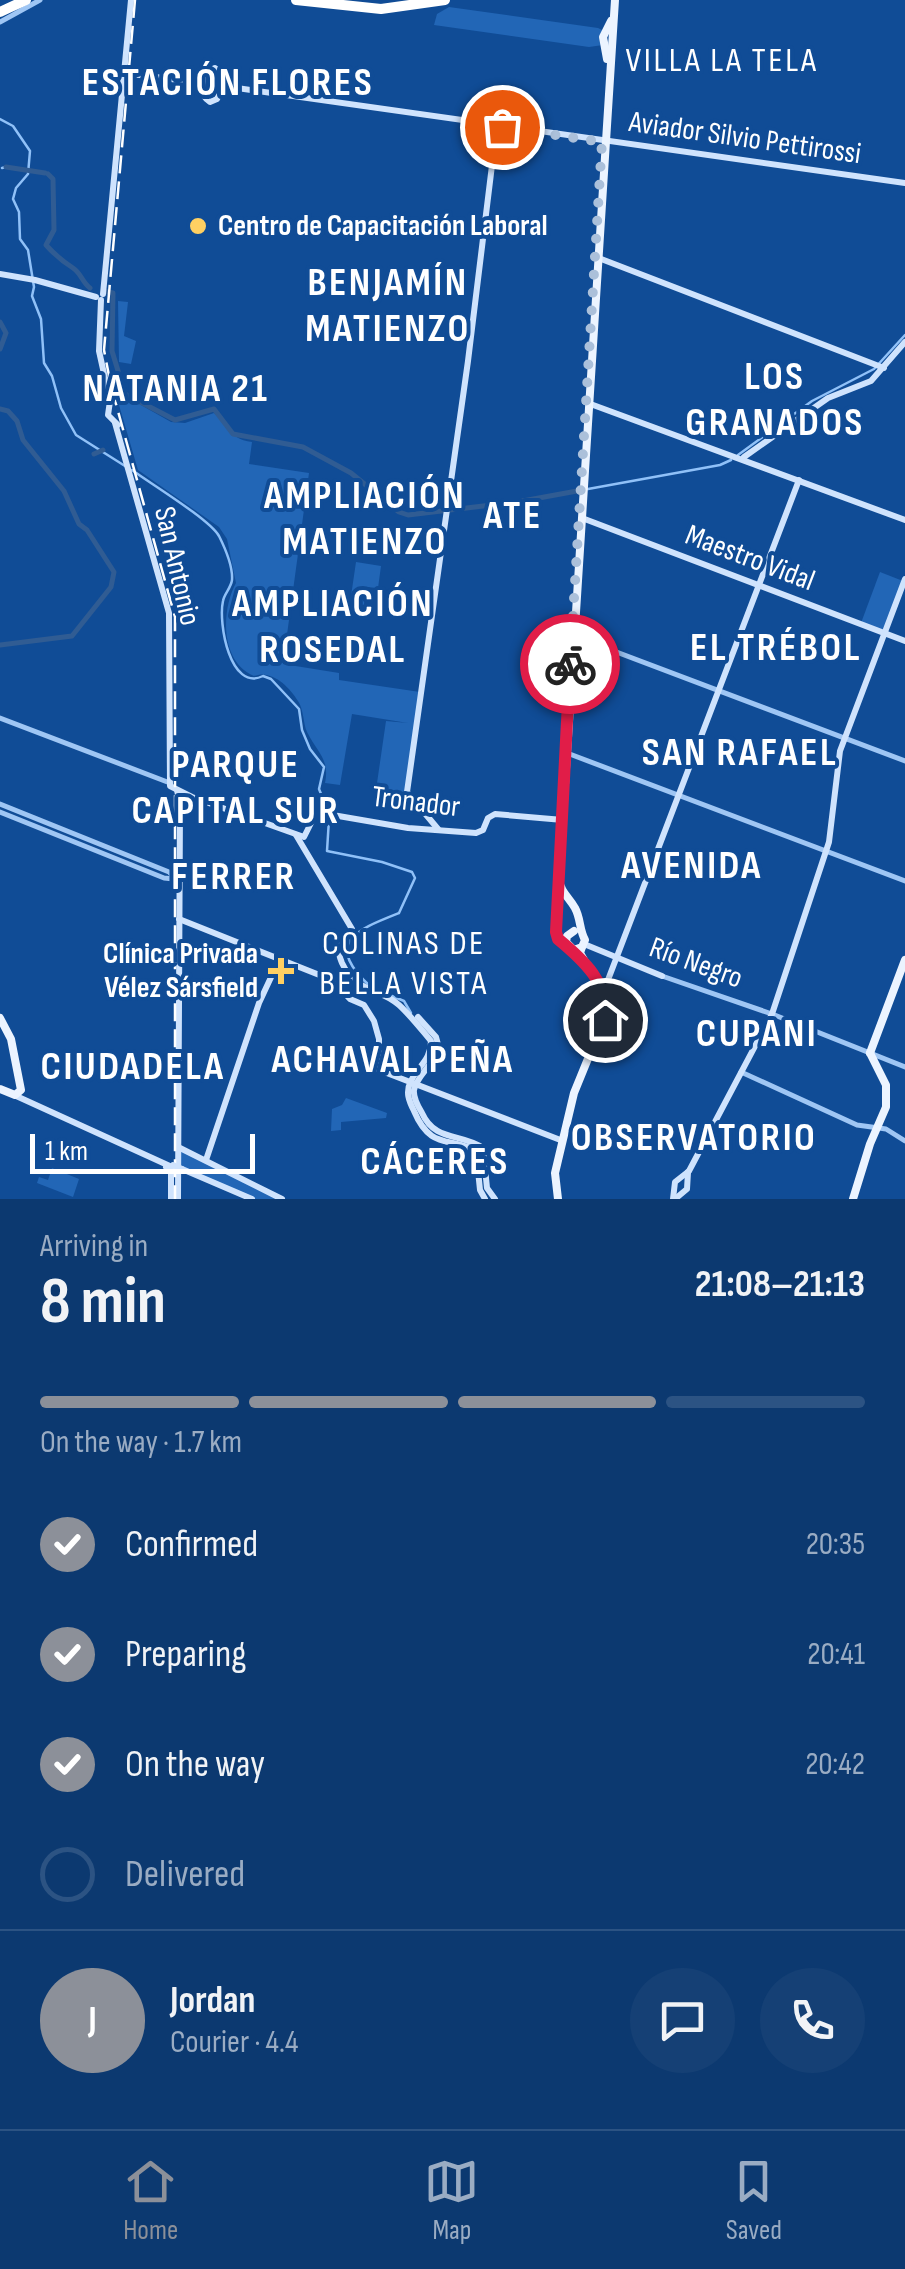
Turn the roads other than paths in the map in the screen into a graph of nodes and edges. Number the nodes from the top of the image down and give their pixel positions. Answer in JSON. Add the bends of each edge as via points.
{"nodes":[{"id":1,"x":12,"y":0,"type":"edge"},
{"id":2,"x":26,"y":0,"type":"edge"},
{"id":3,"x":40,"y":0,"type":"edge"},
{"id":4,"x":131,"y":0,"type":"edge"},
{"id":5,"x":296,"y":0,"type":"edge"},
{"id":6,"x":339,"y":0,"type":"edge"},
{"id":7,"x":420,"y":0,"type":"edge"},
{"id":8,"x":445,"y":0,"type":"edge"},
{"id":9,"x":614,"y":0,"type":"edge"},
{"id":10,"x":0,"y":9,"type":"edge"},
{"id":11,"x":0,"y":22,"type":"edge"},
{"id":12,"x":124,"y":72,"type":"junction"},
{"id":13,"x":202,"y":83,"type":"junction"},
{"id":14,"x":222,"y":86,"type":"junction"},
{"id":15,"x":502,"y":127,"type":"junction"},
{"id":16,"x":604,"y":142,"type":"junction"},
{"id":17,"x":905,"y":183,"type":"edge"},
{"id":18,"x":598,"y":200,"type":"junction"},
{"id":19,"x":600,"y":217,"type":"junction"},
{"id":20,"x":596,"y":256,"type":"junction"},
{"id":21,"x":0,"y":275,"type":"edge"},
{"id":22,"x":98,"y":297,"type":"junction"},
{"id":23,"x":905,"y":343,"type":"edge"},
{"id":24,"x":881,"y":366,"type":"junction"},
{"id":25,"x":587,"y":402,"type":"junction"},
{"id":26,"x":742,"y":456,"type":"junction"},
{"id":27,"x":798,"y":480,"type":"junction"},
{"id":28,"x":579,"y":517,"type":"junction"},
{"id":29,"x":905,"y":520,"type":"edge"},
{"id":30,"x":905,"y":578,"type":"edge"},
{"id":31,"x":758,"y":585,"type":"junction"},
{"id":32,"x":884,"y":633,"type":"junction"},
{"id":33,"x":574,"y":636,"type":"junction"},
{"id":34,"x":905,"y":641,"type":"edge"},
{"id":35,"x":718,"y":690,"type":"junction"},
{"id":36,"x":0,"y":718,"type":"edge"},
{"id":37,"x":844,"y":738,"type":"junction"},
{"id":38,"x":567,"y":753,"type":"junction"},
{"id":39,"x":905,"y":762,"type":"edge"},
{"id":40,"x":170,"y":785,"type":"junction"},
{"id":41,"x":678,"y":796,"type":"junction"},
{"id":42,"x":185,"y":799,"type":"junction"},
{"id":43,"x":0,"y":804,"type":"edge"},
{"id":44,"x":0,"y":812,"type":"edge"},
{"id":45,"x":562,"y":819,"type":"junction"},
{"id":46,"x":438,"y":830,"type":"junction"},
{"id":47,"x":295,"y":834,"type":"junction"},
{"id":48,"x":827,"y":852,"type":"junction"},
{"id":49,"x":177,"y":878,"type":"junction"},
{"id":50,"x":905,"y":881,"type":"edge"},
{"id":51,"x":558,"y":888,"type":"junction"},
{"id":52,"x":180,"y":919,"type":"junction"},
{"id":53,"x":577,"y":932,"type":"junction"},
{"id":54,"x":577,"y":947,"type":"junction"},
{"id":55,"x":280,"y":958,"type":"junction"},
{"id":56,"x":618,"y":959,"type":"junction"},
{"id":57,"x":905,"y":960,"type":"edge"},
{"id":58,"x":662,"y":976,"type":"joint"},
{"id":59,"x":604,"y":992,"type":"junction"},
{"id":60,"x":772,"y":1014,"type":"junction"},
{"id":61,"x":418,"y":1018,"type":"dead end"},
{"id":62,"x":0,"y":1019,"type":"edge"},
{"id":63,"x":180,"y":1028,"type":"junction"},
{"id":64,"x":870,"y":1053,"type":"junction"},
{"id":65,"x":904,"y":1069,"type":"edge"},
{"id":66,"x":741,"y":1072,"type":"junction"},
{"id":67,"x":413,"y":1083,"type":"junction"},
{"id":68,"x":0,"y":1088,"type":"edge"},
{"id":69,"x":15,"y":1089,"type":"junction"},
{"id":70,"x":876,"y":1127,"type":"junction"},
{"id":71,"x":563,"y":1141,"type":"junction"},
{"id":72,"x":905,"y":1141,"type":"edge"},
{"id":73,"x":180,"y":1148,"type":"junction"},
{"id":74,"x":206,"y":1160,"type":"junction"},
{"id":75,"x":177,"y":1167,"type":"junction"},
{"id":76,"x":686,"y":1175,"type":"junction"},
{"id":77,"x":224,"y":1188,"type":"junction"},
{"id":78,"x":675,"y":1196,"type":"edge"},
{"id":79,"x":490,"y":1198,"type":"edge"},
{"id":80,"x":176,"y":1199,"type":"edge"},
{"id":81,"x":249,"y":1199,"type":"edge"},
{"id":82,"x":282,"y":1199,"type":"edge"},
{"id":83,"x":558,"y":1199,"type":"edge"},
{"id":84,"x":852,"y":1199,"type":"edge"}],
"edges":[{"from":1,"to":10,"type":"highway"},
{"from":2,"to":10,"type":"highway"},
{"from":3,"to":11,"type":"street"},
{"from":4,"to":12,"type":"main road"},
{"from":5,"to":8,"type":"highway","via":[[382,10]]},
{"from":6,"to":7,"type":"highway"},
{"from":9,"to":16,"type":"main road"},
{"from":12,"to":13,"type":"main road"},
{"from":12,"to":22,"type":"main road"},
{"from":13,"to":14,"type":"main road","via":[[215,68]]},
{"from":13,"to":14,"type":"main road","via":[[210,102]]},
{"from":14,"to":15,"type":"main road","name":"Aviador Silvio Pettirossi"},
{"from":15,"to":16,"type":"main road","name":"Aviador Silvio Pettirossi"},
{"from":15,"to":46,"type":"main road","via":[[407,795]]},
{"from":16,"to":17,"type":"main road","name":"Aviador Silvio Pettirossi"},
{"from":16,"to":18,"type":"main road"},
{"from":16,"to":19,"type":"main road"},
{"from":18,"to":19,"type":"main road"},
{"from":18,"to":20,"type":"main road"},
{"from":19,"to":20,"type":"main road"},
{"from":20,"to":24,"type":"main road"},
{"from":20,"to":25,"type":"main road"},
{"from":21,"to":22,"type":"main road"},
{"from":22,"to":40,"type":"main road","name":"San Antonio","via":[[108,416],[171,616]]},
{"from":23,"to":24,"type":"main road"},
{"from":24,"to":26,"type":"main road","via":[[870,382],[828,398]]},
{"from":25,"to":26,"type":"main road"},
{"from":25,"to":28,"type":"main road"},
{"from":26,"to":27,"type":"main road"},
{"from":27,"to":29,"type":"main road"},
{"from":27,"to":31,"type":"main road"},
{"from":28,"to":31,"type":"main road","name":"Maestro Vidal"},
{"from":28,"to":33,"type":"main road"},
{"from":28,"to":45,"type":"main road"},
{"from":30,"to":32,"type":"main road"},
{"from":31,"to":32,"type":"main road","name":"Maestro Vidal"},
{"from":31,"to":35,"type":"main road"},
{"from":32,"to":34,"type":"main road","name":"Maestro Vidal"},
{"from":32,"to":37,"type":"main road"},
{"from":33,"to":35,"type":"street"},
{"from":33,"to":38,"type":"main road"},
{"from":35,"to":37,"type":"street"},
{"from":35,"to":41,"type":"main road"},
{"from":36,"to":40,"type":"street"},
{"from":37,"to":39,"type":"street"},
{"from":37,"to":48,"type":"main road"},
{"from":37,"to":48,"type":"main road"},
{"from":38,"to":41,"type":"street"},
{"from":38,"to":45,"type":"main road"},
{"from":40,"to":42,"type":"main road"},
{"from":41,"to":48,"type":"street"},
{"from":41,"to":56,"type":"main road"},
{"from":42,"to":47,"type":"main road"},
{"from":42,"to":49,"type":"main road"},
{"from":43,"to":49,"type":"street"},
{"from":44,"to":49,"type":"street"},
{"from":45,"to":46,"type":"main road","name":"Tronador","via":[[495,814],[478,832]]},
{"from":45,"to":51,"type":"main road"},
{"from":45,"to":53,"type":"main road","via":[[560,884],[577,913]]},
{"from":46,"to":47,"type":"main road","name":"Tronador","via":[[329,813],[314,817],[306,837]]},
{"from":47,"to":67,"type":"main road","via":[[352,929],[338,951],[350,978],[397,1003],[431,1042]]},
{"from":48,"to":50,"type":"street"},
{"from":48,"to":60,"type":"main road"},
{"from":49,"to":52,"type":"main road"},
{"from":51,"to":53,"type":"main road","via":[[574,912]]},
{"from":51,"to":54,"type":"main road","via":[[556,936]]},
{"from":52,"to":55,"type":"main road"},
{"from":52,"to":63,"type":"main road"},
{"from":53,"to":54,"type":"main road","via":[[584,937]]},
{"from":53,"to":54,"type":"main road","via":[[566,938]]},
{"from":54,"to":56,"type":"main road","name":"Río Negro"},
{"from":54,"to":59,"type":"main road"},
{"from":55,"to":67,"type":"main road","via":[[331,979],[363,1004],[379,1039],[379,1070]]},
{"from":55,"to":74,"type":"main road"},
{"from":56,"to":58,"type":"main road","name":"Río Negro"},
{"from":56,"to":59,"type":"main road"},
{"from":57,"to":64,"type":"main road"},
{"from":58,"to":60,"type":"street","name":"Río Negro"},
{"from":59,"to":71,"type":"main road","via":[[605,1020],[576,1086]]},
{"from":60,"to":64,"type":"street","name":"Río Negro"},
{"from":60,"to":66,"type":"main road"},
{"from":61,"to":67,"type":"main road","via":[[439,1048]]},
{"from":62,"to":69,"type":"main road","via":[[12,1046]]},
{"from":63,"to":73,"type":"main road"},
{"from":63,"to":75,"type":"main road"},
{"from":64,"to":65,"type":"street","name":"Río Negro"},
{"from":64,"to":70,"type":"main road","via":[[885,1088]]},
{"from":66,"to":70,"type":"street","via":[[856,1125]]},
{"from":66,"to":76,"type":"main road"},
{"from":67,"to":71,"type":"main road"},
{"from":67,"to":79,"type":"main road","via":[[428,1124],[483,1148]]},
{"from":68,"to":69,"type":"main road"},
{"from":69,"to":75,"type":"main road"},
{"from":69,"to":75,"type":"main road"},
{"from":70,"to":72,"type":"street"},
{"from":70,"to":84,"type":"main road"},
{"from":71,"to":83,"type":"main road"},
{"from":73,"to":74,"type":"main road"},
{"from":73,"to":75,"type":"main road"},
{"from":74,"to":82,"type":"main road"},
{"from":75,"to":77,"type":"main road"},
{"from":75,"to":80,"type":"main road"},
{"from":76,"to":78,"type":"main road","via":[[675,1182]]},
{"from":76,"to":78,"type":"main road","via":[[688,1188]]},
{"from":77,"to":80,"type":"main road","via":[[184,1174]]},
{"from":77,"to":81,"type":"main road"}]}
